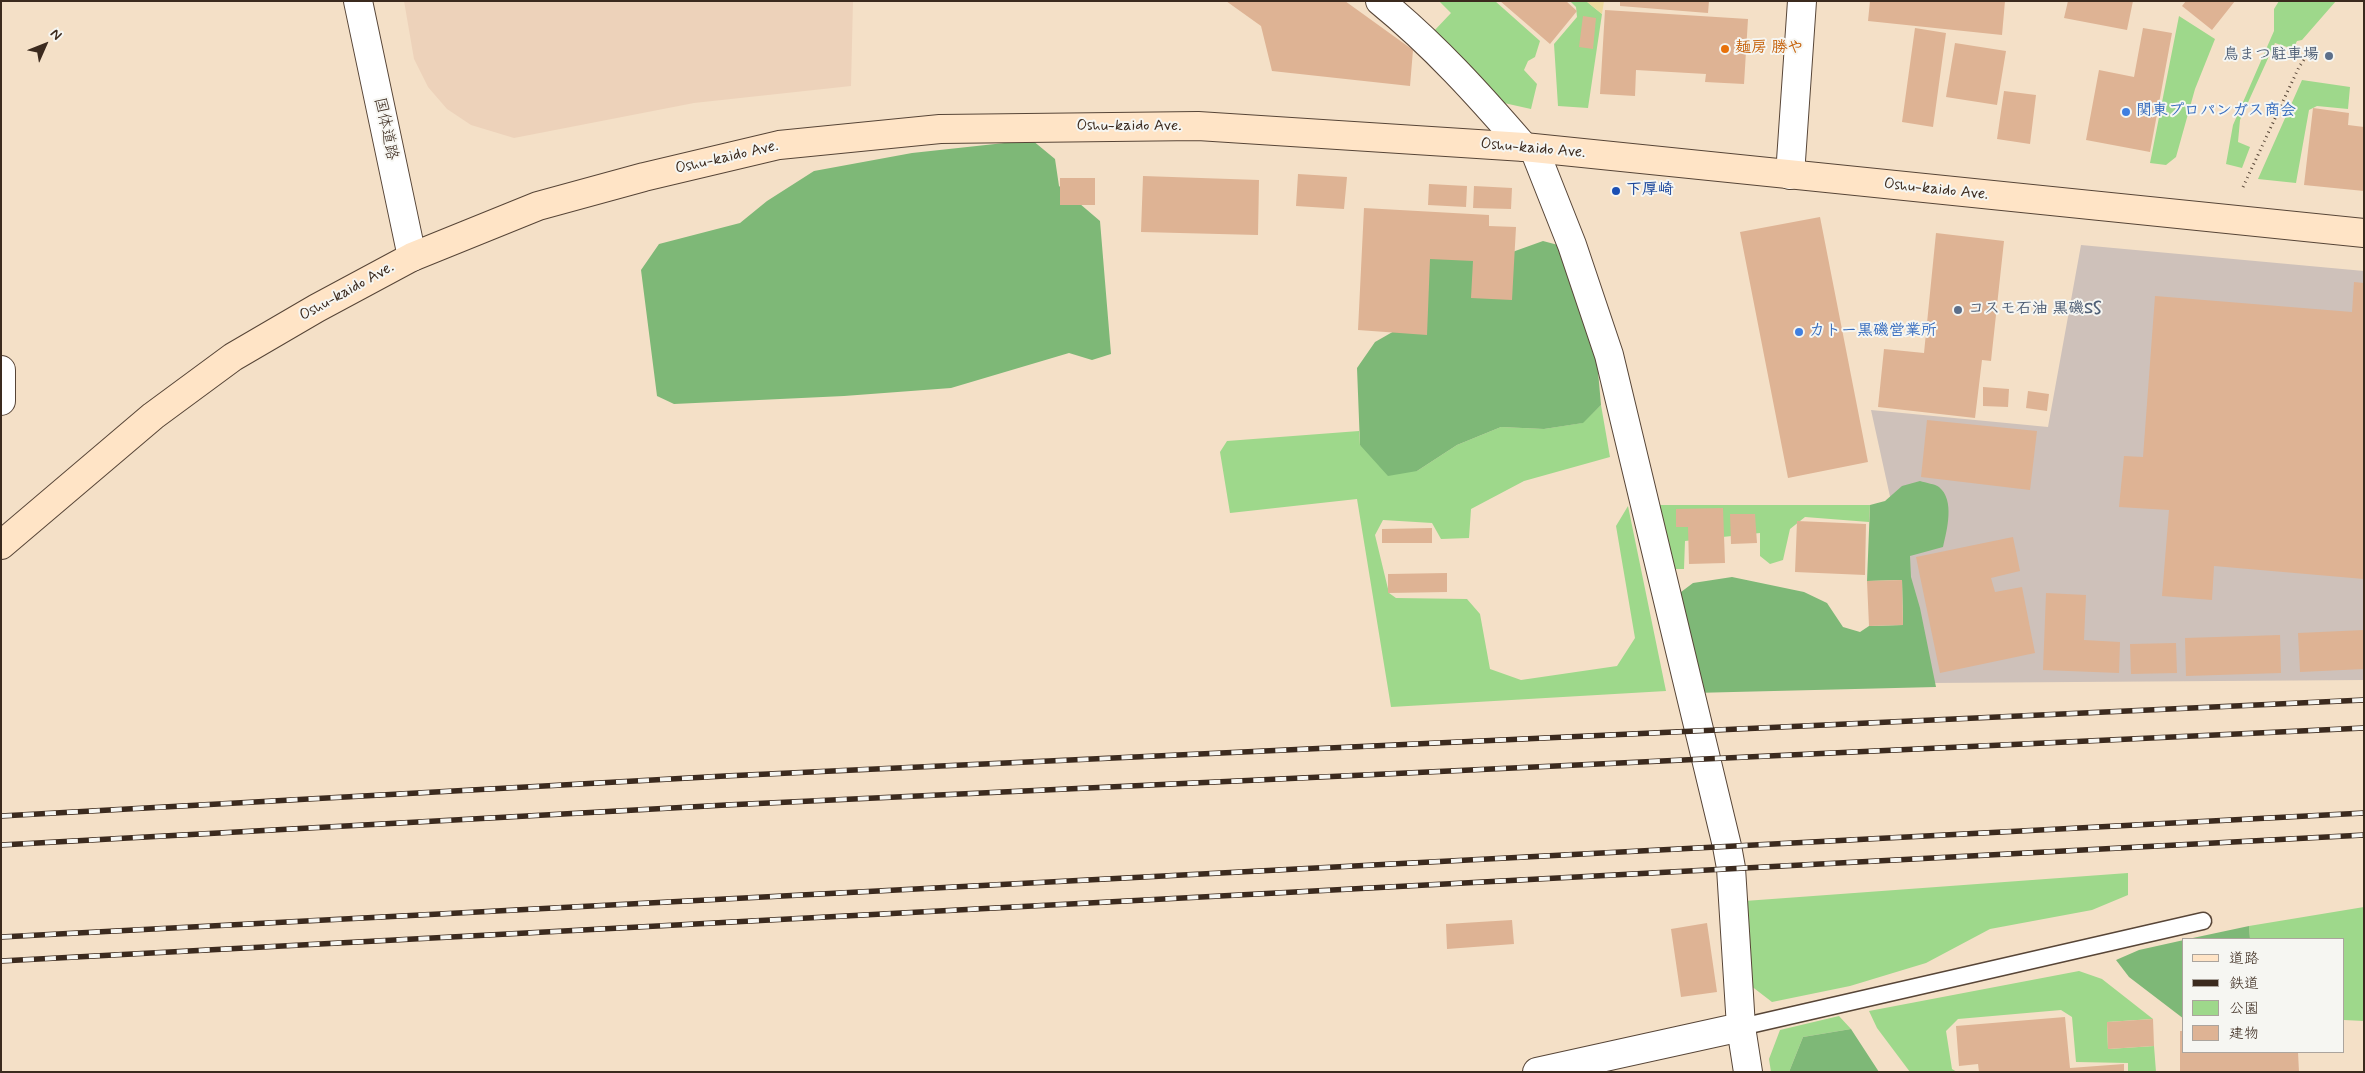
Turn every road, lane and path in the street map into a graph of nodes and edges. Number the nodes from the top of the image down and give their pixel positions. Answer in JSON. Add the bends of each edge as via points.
{"nodes":[{"id":1,"x":358,"y":1,"type":"edge"},
{"id":2,"x":1380,"y":1,"type":"edge"},
{"id":3,"x":1802,"y":1,"type":"edge"},
{"id":4,"x":2310,"y":51,"type":"dead end"},
{"id":5,"x":1529,"y":148,"type":"junction"},
{"id":6,"x":1790,"y":175,"type":"junction"},
{"id":7,"x":2227,"y":221,"type":"junction"},
{"id":8,"x":2364,"y":233,"type":"edge"},
{"id":9,"x":412,"y":257,"type":"junction"},
{"id":10,"x":1,"y":370,"type":"edge"},
{"id":11,"x":1,"y":401,"type":"edge"},
{"id":12,"x":1,"y":545,"type":"edge"},
{"id":13,"x":2203,"y":921,"type":"dead end"},
{"id":14,"x":1741,"y":1027,"type":"junction"},
{"id":15,"x":1537,"y":1072,"type":"edge"},
{"id":16,"x":1748,"y":1072,"type":"edge"}],
"edges":[{"from":1,"to":9,"type":"street","name":"国体道路"},
{"from":2,"to":5,"type":"street","via":[[1419,34]]},
{"from":3,"to":6,"type":"street"},
{"from":4,"to":7,"type":"path","via":[[2299,67]]},
{"from":5,"to":6,"type":"main road","name":"Oshu-kaido Ave."},
{"from":5,"to":9,"type":"main road","name":"Oshu-kaido Ave.","via":[[1198,126],[940,129],[788,144],[644,177],[538,206]]},
{"from":5,"to":14,"type":"street","via":[[1572,245],[1609,355],[1727,846]]},
{"from":6,"to":7,"type":"main road","name":"Oshu-kaido Ave."},
{"from":7,"to":8,"type":"main road","name":"Oshu-kaido Ave."},
{"from":9,"to":12,"type":"main road","name":"Oshu-kaido Ave.","via":[[233,357],[153,416]]},
{"from":10,"to":11,"type":"street"},
{"from":13,"to":14,"type":"lane"},
{"from":14,"to":15,"type":"street"},
{"from":14,"to":16,"type":"street"}]}
